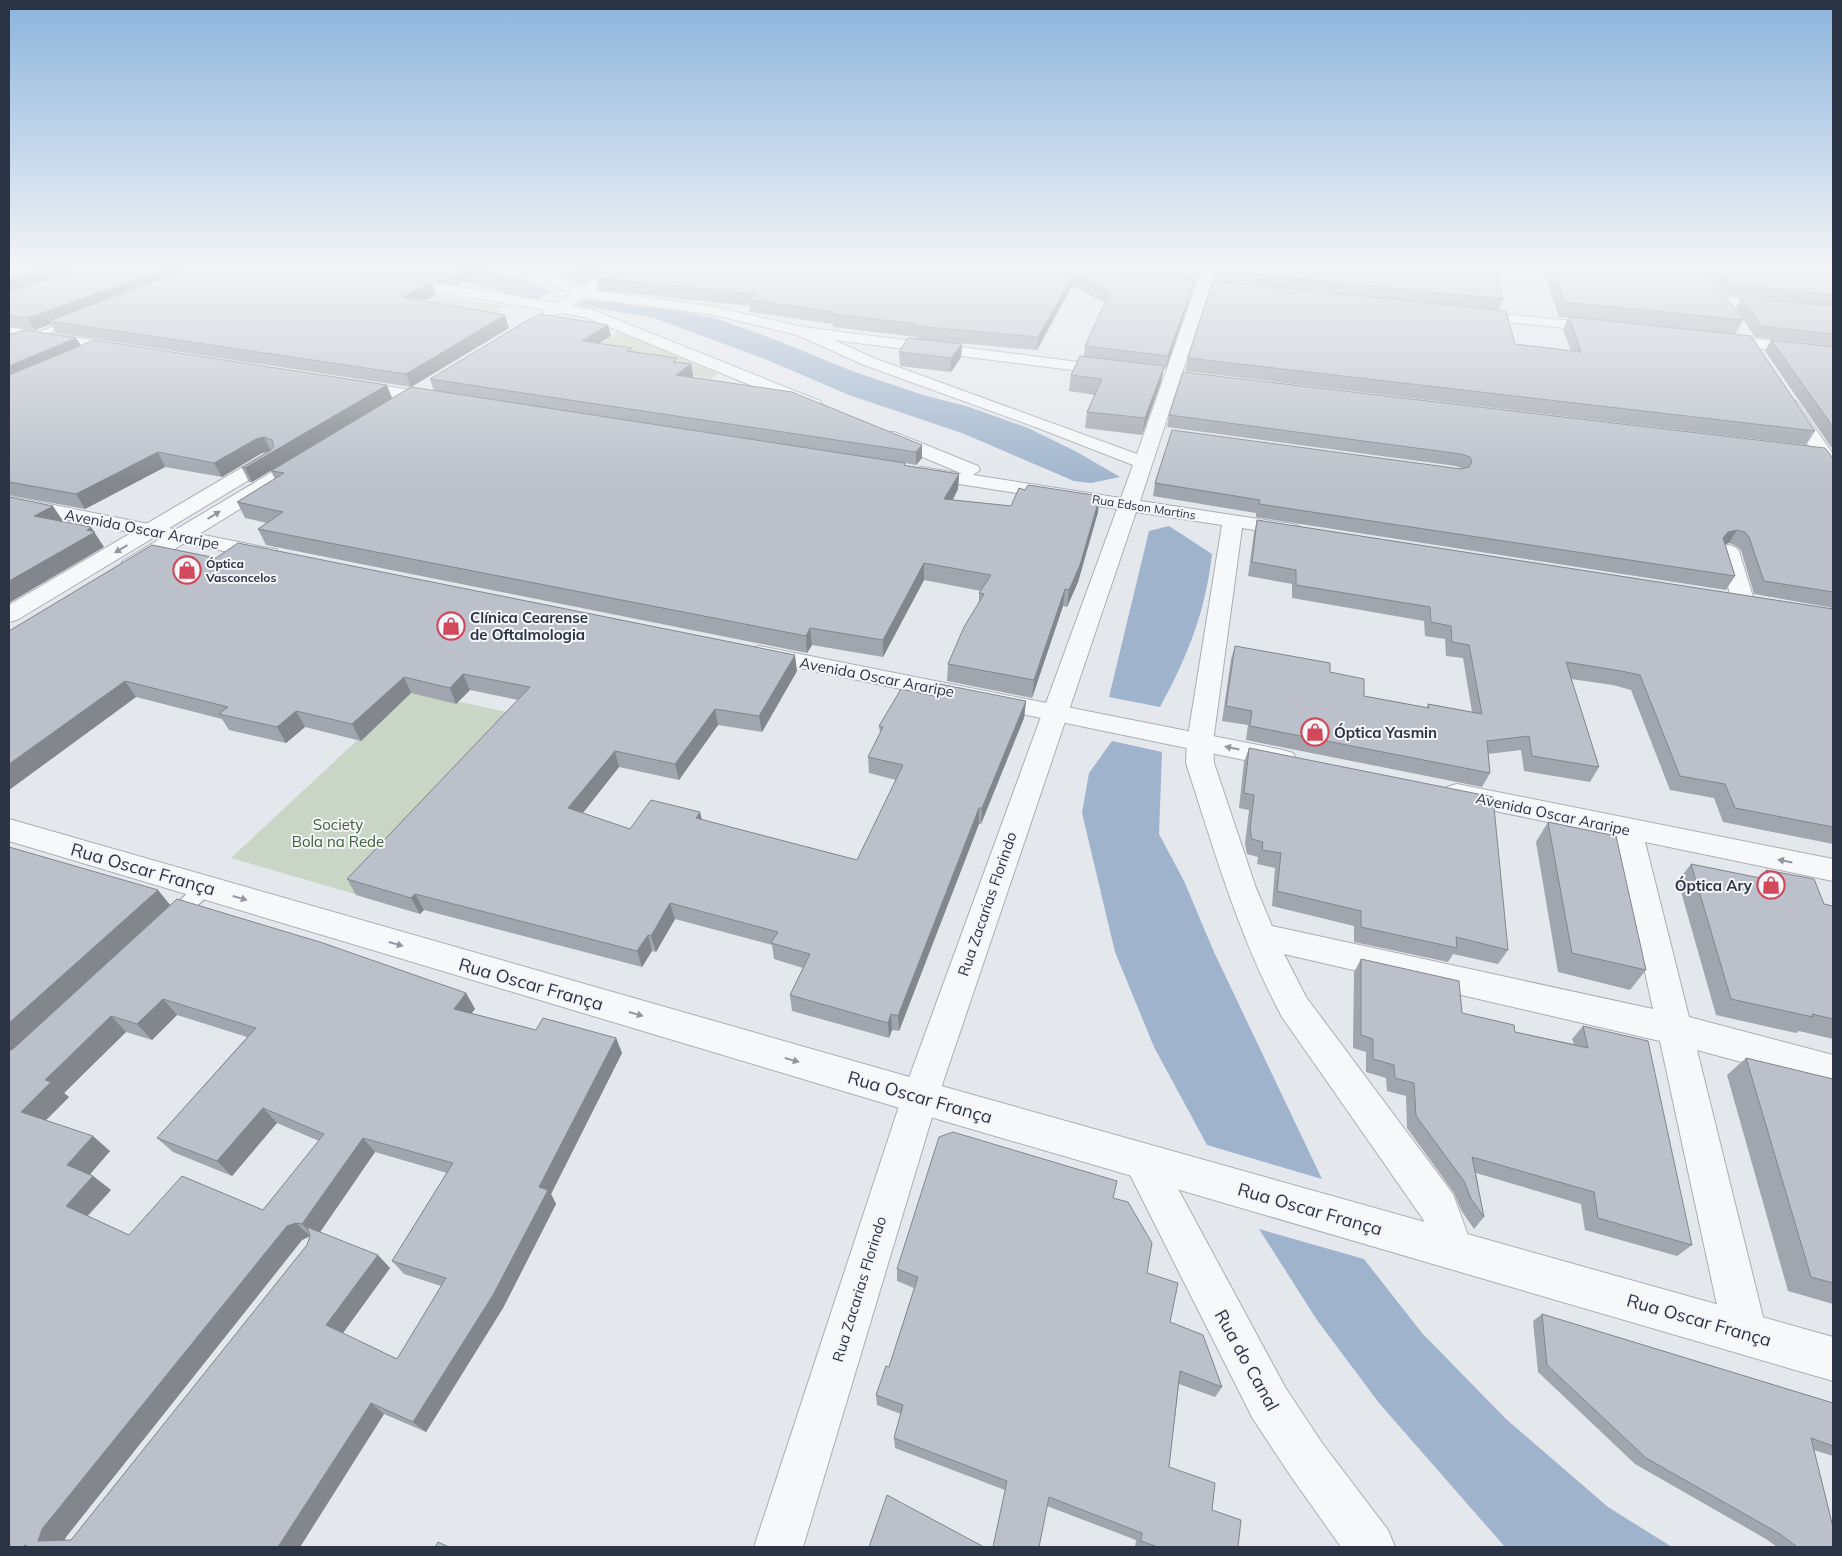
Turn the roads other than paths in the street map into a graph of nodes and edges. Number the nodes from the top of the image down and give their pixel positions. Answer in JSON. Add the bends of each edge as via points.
{"nodes":[{"id":1,"x":37,"y":339,"type":"edge"},
{"id":2,"x":654,"y":339,"type":"edge"},
{"id":3,"x":816,"y":339,"type":"edge"},
{"id":4,"x":855,"y":339,"type":"edge"},
{"id":5,"x":1185,"y":339,"type":"edge"},
{"id":6,"x":1708,"y":339,"type":"edge"},
{"id":7,"x":1745,"y":339,"type":"edge"},
{"id":8,"x":1748,"y":343,"type":"junction"},
{"id":9,"x":103,"y":347,"type":"junction"},
{"id":10,"x":1833,"y":352,"type":"edge"},
{"id":11,"x":142,"y":353,"type":"edge"},
{"id":12,"x":86,"y":355,"type":"edge"},
{"id":13,"x":1758,"y":359,"type":"edge"},
{"id":14,"x":1124,"y":372,"type":"edge"},
{"id":15,"x":409,"y":377,"type":"edge"},
{"id":16,"x":438,"y":380,"type":"edge"},
{"id":17,"x":336,"y":384,"type":"edge"},
{"id":18,"x":384,"y":391,"type":"junction"},
{"id":19,"x":1780,"y":391,"type":"edge"},
{"id":20,"x":413,"y":395,"type":"junction"},
{"id":21,"x":452,"y":401,"type":"edge"},
{"id":22,"x":359,"y":406,"type":"edge"},
{"id":23,"x":388,"y":410,"type":"edge"},
{"id":24,"x":828,"y":411,"type":"edge"},
{"id":25,"x":874,"y":430,"type":"edge"},
{"id":26,"x":322,"y":450,"type":"edge"},
{"id":27,"x":285,"y":451,"type":"edge"},
{"id":28,"x":1804,"y":452,"type":"edge"},
{"id":29,"x":1830,"y":459,"type":"edge"},
{"id":30,"x":1142,"y":462,"type":"junction"},
{"id":31,"x":904,"y":470,"type":"edge"},
{"id":32,"x":1012,"y":486,"type":"junction"},
{"id":33,"x":9,"y":502,"type":"edge"},
{"id":34,"x":1128,"y":504,"type":"junction"},
{"id":35,"x":1233,"y":520,"type":"junction"},
{"id":36,"x":151,"y":531,"type":"junction"},
{"id":37,"x":1311,"y":533,"type":"edge"},
{"id":38,"x":180,"y":536,"type":"junction"},
{"id":39,"x":1728,"y":551,"type":"edge"},
{"id":40,"x":286,"y":557,"type":"edge"},
{"id":41,"x":114,"y":576,"type":"edge"},
{"id":42,"x":1742,"y":600,"type":"edge"},
{"id":43,"x":9,"y":615,"type":"edge"},
{"id":44,"x":733,"y":648,"type":"edge"},
{"id":45,"x":1054,"y":712,"type":"junction"},
{"id":46,"x":1200,"y":742,"type":"junction"},
{"id":47,"x":1307,"y":764,"type":"edge"},
{"id":48,"x":1434,"y":790,"type":"edge"},
{"id":49,"x":9,"y":830,"type":"edge"},
{"id":50,"x":1628,"y":830,"type":"junction"},
{"id":51,"x":1833,"y":870,"type":"edge"},
{"id":52,"x":205,"y":888,"type":"junction"},
{"id":53,"x":161,"y":928,"type":"edge"},
{"id":54,"x":1261,"y":936,"type":"junction"},
{"id":55,"x":1675,"y":1029,"type":"junction"},
{"id":56,"x":1833,"y":1071,"type":"edge"},
{"id":57,"x":920,"y":1098,"type":"junction"},
{"id":58,"x":1142,"y":1161,"type":"junction"},
{"id":59,"x":1453,"y":1250,"type":"junction"},
{"id":60,"x":1745,"y":1333,"type":"junction"},
{"id":61,"x":1833,"y":1359,"type":"edge"},
{"id":62,"x":778,"y":1547,"type":"edge"},
{"id":63,"x":1371,"y":1547,"type":"edge"}],
"edges":[{"from":1,"to":9,"type":"street"},
{"from":2,"to":24,"type":"street"},
{"from":3,"to":30,"type":"street","via":[[870,362]]},
{"from":4,"to":14,"type":"street"},
{"from":5,"to":30,"type":"street","name":"Rua Zacarias Florindo","via":[[1173,378],[1163,435]]},
{"from":6,"to":8,"type":"street"},
{"from":7,"to":8,"type":"street"},
{"from":8,"to":10,"type":"street"},
{"from":8,"to":13,"type":"street"},
{"from":9,"to":11,"type":"street"},
{"from":9,"to":12,"type":"lane"},
{"from":15,"to":18,"type":"street"},
{"from":16,"to":20,"type":"street"},
{"from":17,"to":18,"type":"street"},
{"from":18,"to":20,"type":"street"},
{"from":18,"to":22,"type":"street"},
{"from":19,"to":29,"type":"street"},
{"from":20,"to":21,"type":"street"},
{"from":20,"to":23,"type":"street"},
{"from":25,"to":32,"type":"street"},
{"from":38,"to":26,"type":"street","one_way":true},
{"from":27,"to":36,"type":"street"},
{"from":28,"to":29,"type":"street"},
{"from":30,"to":34,"type":"street","name":"Rua Zacarias Florindo"},
{"from":31,"to":32,"type":"street","name":"Rua Edson Martins"},
{"from":32,"to":34,"type":"street","name":"Rua Edson Martins"},
{"from":33,"to":36,"type":"street","name":"Avenida Oscar Araripe"},
{"from":34,"to":35,"type":"street","name":"Rua Edson Martins"},
{"from":34,"to":45,"type":"street","name":"Rua Zacarias Florindo"},
{"from":35,"to":37,"type":"street","name":"Rua Edson Martins"},
{"from":35,"to":46,"type":"street"},
{"from":36,"to":38,"type":"street","name":"Avenida Oscar Araripe"},
{"from":36,"to":43,"type":"street","one_way":true},
{"from":38,"to":40,"type":"street","name":"Avenida Oscar Araripe"},
{"from":38,"to":41,"type":"street"},
{"from":39,"to":42,"type":"street"},
{"from":44,"to":45,"type":"street","name":"Avenida Oscar Araripe"},
{"from":45,"to":46,"type":"street","name":"Avenida Oscar Araripe"},
{"from":45,"to":57,"type":"street","name":"Rua Zacarias Florindo"},
{"from":47,"to":46,"type":"street","name":"Avenida Oscar Araripe","one_way":true},
{"from":46,"to":54,"type":"street","via":[[1200,763],[1240,888]]},
{"from":48,"to":50,"type":"street","name":"Avenida Oscar Araripe"},
{"from":49,"to":52,"type":"street","name":"Rua Oscar França"},
{"from":51,"to":50,"type":"street","name":"Avenida Oscar Araripe","one_way":true},
{"from":50,"to":55,"type":"street"},
{"from":52,"to":53,"type":"lane"},
{"from":52,"to":57,"type":"street","name":"Rua Oscar França","one_way":true},
{"from":54,"to":55,"type":"street"},
{"from":54,"to":59,"type":"street","via":[[1294,1007],[1439,1208]]},
{"from":55,"to":56,"type":"street"},
{"from":55,"to":60,"type":"street"},
{"from":57,"to":58,"type":"street","name":"Rua Oscar França"},
{"from":57,"to":62,"type":"street","name":"Rua Zacarias Florindo"},
{"from":58,"to":59,"type":"street","name":"Rua Oscar França"},
{"from":58,"to":63,"type":"street","name":"Rua do Canal","via":[[1269,1403]]},
{"from":59,"to":60,"type":"street","name":"Rua Oscar França"},
{"from":60,"to":61,"type":"street","name":"Rua Oscar França"}]}
